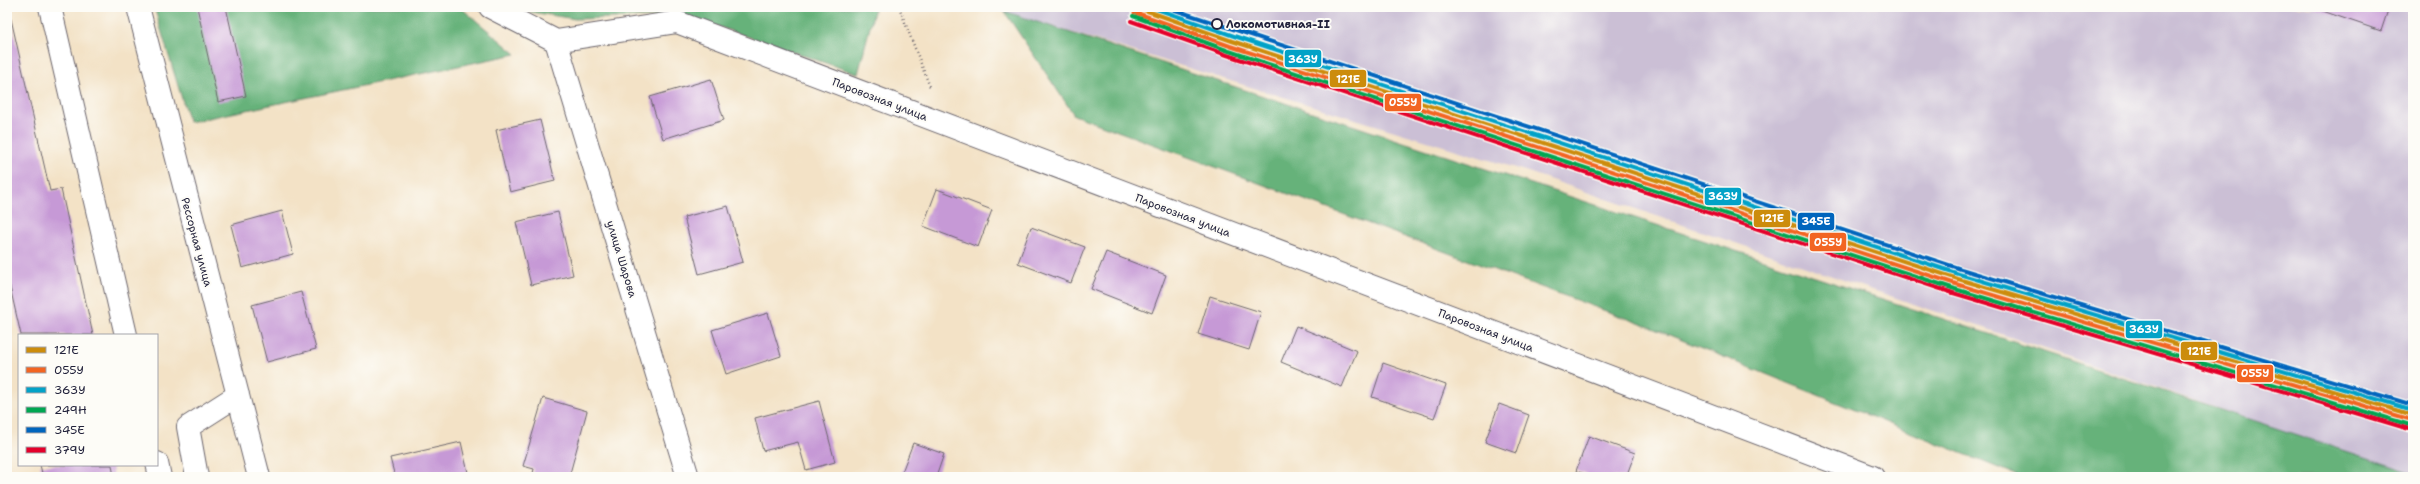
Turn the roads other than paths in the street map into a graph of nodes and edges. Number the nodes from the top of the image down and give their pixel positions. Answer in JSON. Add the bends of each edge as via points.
{"nodes":[{"id":1,"x":50,"y":7,"type":"edge"},
{"id":2,"x":138,"y":7,"type":"edge"},
{"id":3,"x":490,"y":7,"type":"edge"},
{"id":4,"x":556,"y":41,"type":"junction"},
{"id":5,"x":126,"y":334,"type":"edge"},
{"id":6,"x":238,"y":395,"type":"junction"},
{"id":7,"x":158,"y":466,"type":"edge"},
{"id":8,"x":160,"y":477,"type":"edge"},
{"id":9,"x":197,"y":477,"type":"edge"},
{"id":10,"x":259,"y":477,"type":"edge"},
{"id":11,"x":688,"y":477,"type":"edge"},
{"id":12,"x":1873,"y":477,"type":"edge"}],
"edges":[{"from":1,"to":5,"type":"street"},
{"from":2,"to":6,"type":"street","name":"Рессорная улица"},
{"from":3,"to":4,"type":"street"},
{"from":4,"to":11,"type":"street","name":"улица Шарова"},
{"from":4,"to":12,"type":"street","name":"Паровозная улица","via":[[677,22]]},
{"from":6,"to":9,"type":"street","via":[[188,427]]},
{"from":6,"to":10,"type":"street","name":"Рессорная улица"},
{"from":7,"to":8,"type":"street"}]}
